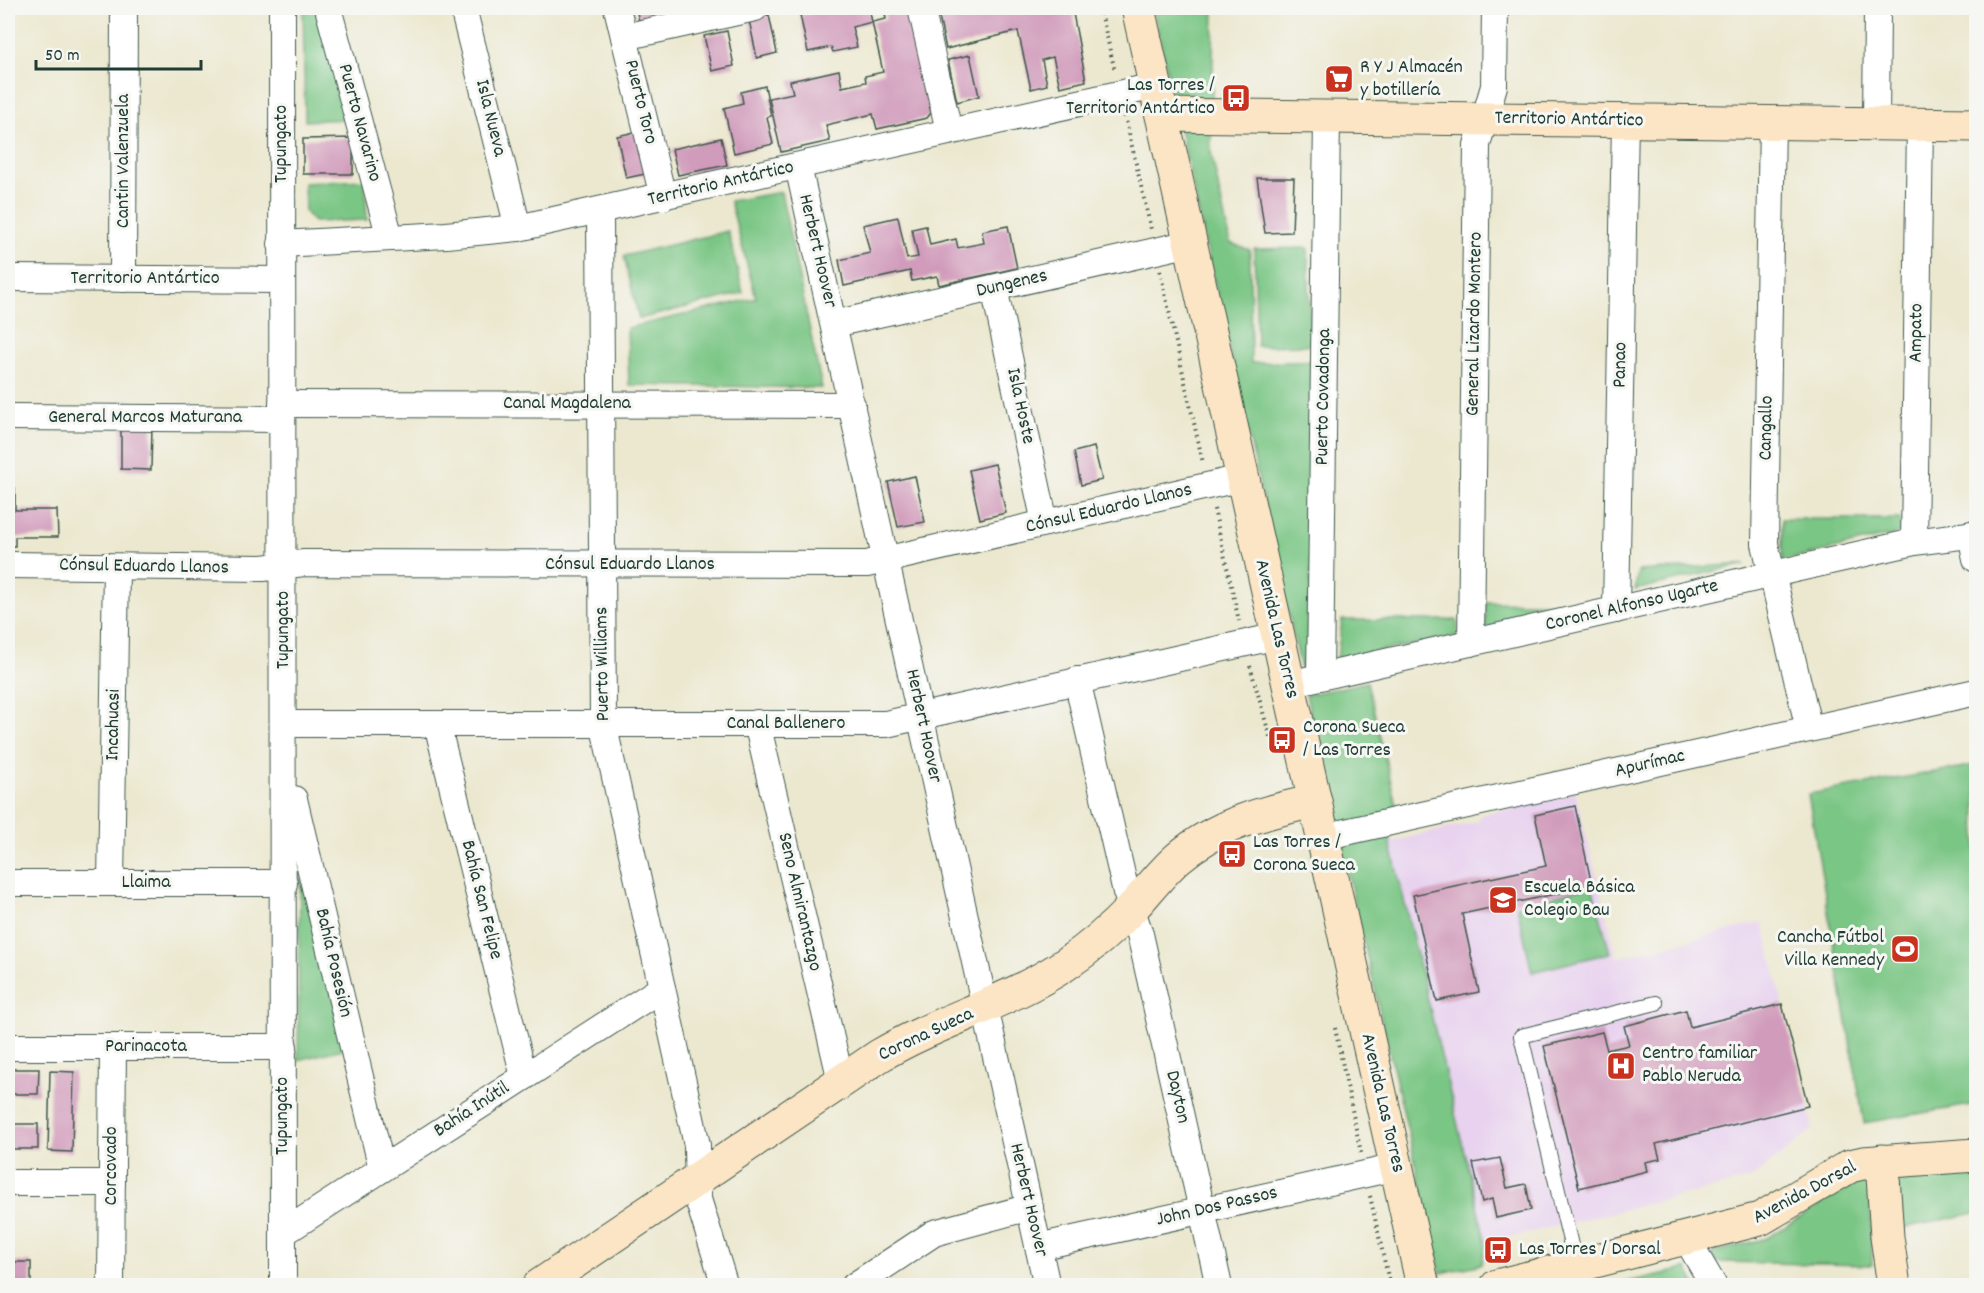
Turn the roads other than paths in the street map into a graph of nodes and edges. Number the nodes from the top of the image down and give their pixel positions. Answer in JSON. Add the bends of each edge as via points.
{"nodes":[{"id":1,"x":124,"y":8,"type":"edge"},
{"id":2,"x":282,"y":8,"type":"edge"},
{"id":3,"x":328,"y":8,"type":"edge"},
{"id":4,"x":463,"y":8,"type":"edge"},
{"id":5,"x":617,"y":8,"type":"edge"},
{"id":6,"x":755,"y":8,"type":"edge"},
{"id":7,"x":921,"y":8,"type":"edge"},
{"id":8,"x":1138,"y":8,"type":"edge"},
{"id":9,"x":1495,"y":8,"type":"edge"},
{"id":10,"x":1877,"y":8,"type":"edge"},
{"id":11,"x":624,"y":37,"type":"junction"},
{"id":12,"x":1159,"y":100,"type":"junction"},
{"id":13,"x":1328,"y":117,"type":"junction"},
{"id":14,"x":1486,"y":119,"type":"junction"},
{"id":15,"x":1625,"y":121,"type":"junction"},
{"id":16,"x":1772,"y":122,"type":"junction"},
{"id":17,"x":1876,"y":123,"type":"junction"},
{"id":18,"x":1920,"y":124,"type":"junction"},
{"id":19,"x":1977,"y":125,"type":"edge"},
{"id":20,"x":950,"y":131,"type":"junction"},
{"id":21,"x":798,"y":166,"type":"junction"},
{"id":22,"x":663,"y":197,"type":"junction"},
{"id":23,"x":600,"y":211,"type":"junction"},
{"id":24,"x":518,"y":228,"type":"junction"},
{"id":25,"x":390,"y":238,"type":"junction"},
{"id":26,"x":1191,"y":243,"type":"junction"},
{"id":27,"x":281,"y":244,"type":"junction"},
{"id":28,"x":8,"y":278,"type":"edge"},
{"id":29,"x":123,"y":279,"type":"junction"},
{"id":30,"x":282,"y":280,"type":"junction"},
{"id":31,"x":994,"y":288,"type":"junction"},
{"id":32,"x":834,"y":324,"type":"junction"},
{"id":33,"x":601,"y":404,"type":"junction"},
{"id":34,"x":852,"y":405,"type":"junction"},
{"id":35,"x":282,"y":412,"type":"junction"},
{"id":36,"x":8,"y":417,"type":"edge"},
{"id":37,"x":1242,"y":478,"type":"junction"},
{"id":38,"x":1045,"y":523,"type":"junction"},
{"id":39,"x":1974,"y":534,"type":"edge"},
{"id":40,"x":1914,"y":542,"type":"junction"},
{"id":41,"x":1977,"y":559,"type":"edge"},
{"id":42,"x":886,"y":560,"type":"junction"},
{"id":43,"x":8,"y":565,"type":"edge"},
{"id":44,"x":284,"y":566,"type":"junction"},
{"id":45,"x":602,"y":566,"type":"junction"},
{"id":46,"x":116,"y":567,"type":"junction"},
{"id":47,"x":1772,"y":574,"type":"junction"},
{"id":48,"x":1616,"y":610,"type":"junction"},
{"id":49,"x":1278,"y":636,"type":"junction"},
{"id":50,"x":1471,"y":643,"type":"junction"},
{"id":51,"x":1077,"y":680,"type":"junction"},
{"id":52,"x":1304,"y":680,"type":"junction"},
{"id":53,"x":1977,"y":692,"type":"edge"},
{"id":54,"x":921,"y":714,"type":"junction"},
{"id":55,"x":603,"y":723,"type":"junction"},
{"id":56,"x":757,"y":723,"type":"junction"},
{"id":57,"x":285,"y":724,"type":"junction"},
{"id":58,"x":437,"y":724,"type":"junction"},
{"id":59,"x":1809,"y":729,"type":"junction"},
{"id":60,"x":284,"y":757,"type":"junction"},
{"id":61,"x":1315,"y":801,"type":"junction"},
{"id":62,"x":1323,"y":837,"type":"junction"},
{"id":63,"x":8,"y":883,"type":"edge"},
{"id":64,"x":111,"y":883,"type":"junction"},
{"id":65,"x":284,"y":883,"type":"junction"},
{"id":66,"x":1131,"y":909,"type":"junction"},
{"id":67,"x":662,"y":988,"type":"junction"},
{"id":68,"x":1656,"y":1003,"type":"dead end"},
{"id":69,"x":985,"y":1007,"type":"junction"},
{"id":70,"x":8,"y":1047,"type":"edge"},
{"id":71,"x":113,"y":1047,"type":"junction"},
{"id":72,"x":284,"y":1047,"type":"junction"},
{"id":73,"x":524,"y":1077,"type":"junction"},
{"id":74,"x":841,"y":1081,"type":"junction"},
{"id":75,"x":1977,"y":1155,"type":"edge"},
{"id":76,"x":1882,"y":1161,"type":"junction"},
{"id":77,"x":1396,"y":1167,"type":"junction"},
{"id":78,"x":382,"y":1169,"type":"junction"},
{"id":79,"x":699,"y":1178,"type":"junction"},
{"id":80,"x":8,"y":1183,"type":"edge"},
{"id":81,"x":112,"y":1183,"type":"junction"},
{"id":82,"x":1030,"y":1207,"type":"junction"},
{"id":83,"x":1202,"y":1210,"type":"junction"},
{"id":84,"x":1686,"y":1238,"type":"junction"},
{"id":85,"x":283,"y":1242,"type":"junction"},
{"id":86,"x":1038,"y":1246,"type":"junction"},
{"id":87,"x":1576,"y":1266,"type":"junction"},
{"id":88,"x":884,"y":1277,"type":"edge"},
{"id":89,"x":111,"y":1286,"type":"edge"},
{"id":90,"x":283,"y":1286,"type":"edge"},
{"id":91,"x":303,"y":1286,"type":"edge"},
{"id":92,"x":539,"y":1286,"type":"edge"},
{"id":93,"x":725,"y":1286,"type":"edge"},
{"id":94,"x":854,"y":1286,"type":"edge"},
{"id":95,"x":1047,"y":1286,"type":"edge"},
{"id":96,"x":1218,"y":1286,"type":"edge"},
{"id":97,"x":1423,"y":1286,"type":"edge"},
{"id":98,"x":1497,"y":1286,"type":"edge"},
{"id":99,"x":1714,"y":1286,"type":"edge"},
{"id":100,"x":1893,"y":1286,"type":"edge"}],
"edges":[{"from":1,"to":29,"type":"street","name":"Cantin Valenzuela"},
{"from":2,"to":27,"type":"street","name":"Tupungato"},
{"from":3,"to":25,"type":"street","name":"Puerto Navarino"},
{"from":4,"to":24,"type":"street","name":"Isla Nueva"},
{"from":5,"to":11,"type":"street","name":"Puerto Toro"},
{"from":6,"to":11,"type":"street"},
{"from":7,"to":20,"type":"street"},
{"from":8,"to":12,"type":"street","name":"Avenida Las Torres"},
{"from":9,"to":14,"type":"street","name":"General Lizardo Montero","via":[[1494,86]]},
{"from":10,"to":17,"type":"street"},
{"from":11,"to":22,"type":"street","name":"Puerto Toro"},
{"from":12,"to":13,"type":"street","name":"Territorio Antártico"},
{"from":12,"to":20,"type":"street","name":"Territorio Antártico"},
{"from":12,"to":26,"type":"street","name":"Avenida Las Torres"},
{"from":13,"to":14,"type":"street","name":"Territorio Antártico"},
{"from":13,"to":52,"type":"street","name":"Puerto Covadonga"},
{"from":14,"to":15,"type":"street","name":"Territorio Antártico"},
{"from":14,"to":50,"type":"street","name":"General Lizardo Montero","via":[[1477,145]]},
{"from":15,"to":16,"type":"street","name":"Territorio Antártico"},
{"from":15,"to":48,"type":"street","name":"Panao"},
{"from":16,"to":17,"type":"street","name":"Territorio Antártico"},
{"from":16,"to":47,"type":"street","name":"Cangallo","via":[[1765,544]]},
{"from":17,"to":18,"type":"street","name":"Territorio Antártico"},
{"from":18,"to":19,"type":"street","name":"Territorio Antártico"},
{"from":18,"to":40,"type":"street","name":"Ampato"},
{"from":20,"to":21,"type":"street","name":"Territorio Antártico"},
{"from":21,"to":22,"type":"street","name":"Territorio Antártico"},
{"from":21,"to":32,"type":"street","name":"Herbert Hoover"},
{"from":22,"to":23,"type":"street","name":"Territorio Antártico"},
{"from":23,"to":24,"type":"street","name":"Territorio Antártico"},
{"from":23,"to":33,"type":"street","name":"Puerto Williams"},
{"from":24,"to":25,"type":"street","name":"Territorio Antártico"},
{"from":25,"to":27,"type":"street","name":"Territorio Antártico"},
{"from":26,"to":31,"type":"street","name":"Dungenes"},
{"from":26,"to":37,"type":"street","name":"Avenida Las Torres"},
{"from":27,"to":30,"type":"street","name":"Tupungato"},
{"from":28,"to":29,"type":"street","name":"Territorio Antártico"},
{"from":29,"to":30,"type":"street","name":"Territorio Antártico"},
{"from":30,"to":35,"type":"street","name":"Tupungato"},
{"from":31,"to":32,"type":"street","name":"Dungenes"},
{"from":31,"to":38,"type":"street","name":"Isla Hoste"},
{"from":32,"to":34,"type":"street","name":"Herbert Hoover"},
{"from":33,"to":34,"type":"street","name":"Canal Magdalena"},
{"from":33,"to":35,"type":"street","name":"Canal Magdalena"},
{"from":33,"to":45,"type":"street","name":"Puerto Williams"},
{"from":34,"to":42,"type":"street","name":"Herbert Hoover"},
{"from":35,"to":36,"type":"street","name":"General Marcos Maturana"},
{"from":35,"to":44,"type":"street","name":"Tupungato"},
{"from":37,"to":38,"type":"street","name":"Cónsul Eduardo Llanos"},
{"from":37,"to":49,"type":"street","name":"Avenida Las Torres"},
{"from":38,"to":42,"type":"street","name":"Cónsul Eduardo Llanos"},
{"from":39,"to":40,"type":"street","name":"Coronel Alfonso Ugarte"},
{"from":39,"to":41,"type":"street"},
{"from":40,"to":47,"type":"street","name":"Coronel Alfonso Ugarte"},
{"from":42,"to":45,"type":"street","name":"Cónsul Eduardo Llanos","via":[[856,565]]},
{"from":42,"to":54,"type":"street","name":"Herbert Hoover"},
{"from":43,"to":46,"type":"street","name":"Cónsul Eduardo Llanos"},
{"from":44,"to":45,"type":"street","name":"Cónsul Eduardo Llanos"},
{"from":44,"to":46,"type":"street","name":"Cónsul Eduardo Llanos"},
{"from":44,"to":57,"type":"street","name":"Tupungato"},
{"from":45,"to":55,"type":"street","name":"Puerto Williams"},
{"from":46,"to":64,"type":"street","name":"Incahuasi"},
{"from":47,"to":48,"type":"street","name":"Coronel Alfonso Ugarte"},
{"from":47,"to":59,"type":"street","name":"Cangallo"},
{"from":48,"to":50,"type":"street","name":"Coronel Alfonso Ugarte"},
{"from":49,"to":51,"type":"street","name":"Canal Ballenero"},
{"from":49,"to":52,"type":"street","name":"Avenida Las Torres"},
{"from":50,"to":52,"type":"street","name":"Coronel Alfonso Ugarte"},
{"from":51,"to":54,"type":"street","name":"Canal Ballenero"},
{"from":51,"to":66,"type":"street"},
{"from":52,"to":61,"type":"street","name":"Avenida Las Torres"},
{"from":53,"to":59,"type":"street","name":"Apurímac"},
{"from":54,"to":56,"type":"street","name":"Canal Ballenero","via":[[886,724]]},
{"from":54,"to":69,"type":"street","name":"Herbert Hoover"},
{"from":55,"to":56,"type":"street","name":"Canal Ballenero"},
{"from":55,"to":58,"type":"street","name":"Canal Ballenero"},
{"from":55,"to":67,"type":"street","name":"Puerto Williams"},
{"from":56,"to":74,"type":"street","name":"Seno Almirantazgo"},
{"from":57,"to":58,"type":"street","name":"Canal Ballenero"},
{"from":57,"to":60,"type":"street","name":"Tupungato"},
{"from":58,"to":73,"type":"street","name":"Bahía San Felipe"},
{"from":59,"to":62,"type":"street","name":"Apurímac"},
{"from":60,"to":65,"type":"street","name":"Tupungato"},
{"from":60,"to":78,"type":"street","name":"Bahía Posesión"},
{"from":61,"to":62,"type":"street","name":"Avenida Las Torres"},
{"from":61,"to":66,"type":"street","name":"Corona Sueca","via":[[1244,819],[1206,838],[1177,859]]},
{"from":62,"to":77,"type":"street","name":"Avenida Las Torres"},
{"from":63,"to":64,"type":"street","name":"Llaima"},
{"from":64,"to":65,"type":"street","name":"Llaima"},
{"from":65,"to":72,"type":"street","name":"Tupungato"},
{"from":66,"to":69,"type":"street","name":"Corona Sueca","via":[[1065,964]]},
{"from":66,"to":83,"type":"street","name":"Dayton","via":[[1140,934]]},
{"from":67,"to":73,"type":"street","name":"Bahía Inútil"},
{"from":67,"to":79,"type":"street","name":"Puerto Williams","via":[[697,1145]]},
{"from":68,"to":87,"type":"lane","via":[[1521,1036]]},
{"from":69,"to":74,"type":"street","name":"Corona Sueca","via":[[897,1045]]},
{"from":69,"to":82,"type":"street","name":"Herbert Hoover"},
{"from":70,"to":71,"type":"street","name":"Parinacota"},
{"from":71,"to":72,"type":"street","name":"Parinacota"},
{"from":71,"to":81,"type":"street","name":"Corcovado"},
{"from":72,"to":85,"type":"street","name":"Tupungato"},
{"from":73,"to":78,"type":"street","name":"Bahía Inútil"},
{"from":74,"to":79,"type":"street","name":"Corona Sueca"},
{"from":75,"to":76,"type":"street","name":"Avenida Dorsal"},
{"from":76,"to":84,"type":"street","name":"Avenida Dorsal","via":[[1850,1166],[1760,1220]]},
{"from":76,"to":100,"type":"street"},
{"from":77,"to":83,"type":"street","name":"John Dos Passos"},
{"from":77,"to":97,"type":"street","name":"Avenida Las Torres"},
{"from":78,"to":85,"type":"street","name":"Bahía Inútil"},
{"from":79,"to":92,"type":"street","name":"Corona Sueca"},
{"from":79,"to":93,"type":"street","name":"Puerto Williams","via":[[698,1199]]},
{"from":80,"to":81,"type":"street"},
{"from":81,"to":89,"type":"street","name":"Corcovado"},
{"from":82,"to":86,"type":"street","name":"Herbert Hoover"},
{"from":82,"to":88,"type":"street","via":[[934,1233]]},
{"from":83,"to":86,"type":"street","name":"John Dos Passos"},
{"from":83,"to":96,"type":"street","name":"Dayton"},
{"from":84,"to":87,"type":"street","name":"Avenida Dorsal"},
{"from":84,"to":99,"type":"street"},
{"from":85,"to":90,"type":"street","name":"Tupungato"},
{"from":85,"to":91,"type":"street"},
{"from":86,"to":95,"type":"street","name":"Herbert Hoover"},
{"from":87,"to":98,"type":"street","name":"Avenida Dorsal"},
{"from":88,"to":94,"type":"street"}]}
